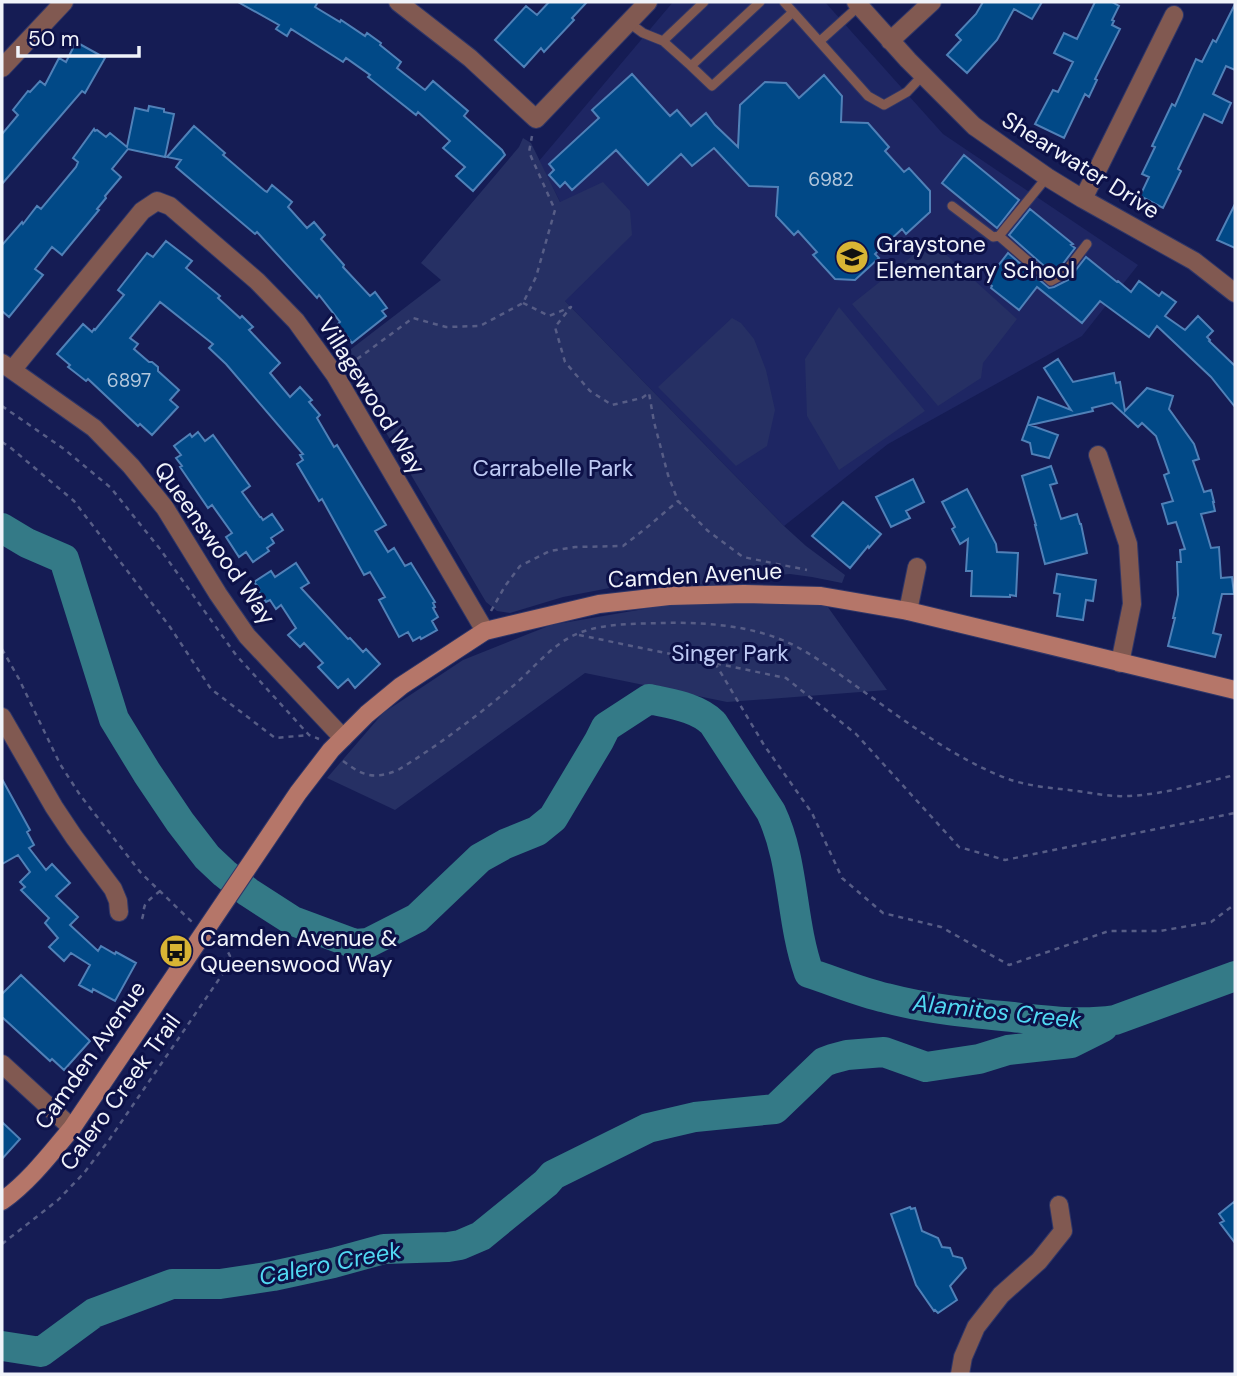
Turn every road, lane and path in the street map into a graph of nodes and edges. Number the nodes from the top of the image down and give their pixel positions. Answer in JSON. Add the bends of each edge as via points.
{"nodes":[{"id":1,"x":64,"y":2,"type":"edge"},
{"id":2,"x":398,"y":2,"type":"edge"},
{"id":3,"x":648,"y":2,"type":"edge"},
{"id":4,"x":704,"y":2,"type":"edge"},
{"id":5,"x":760,"y":2,"type":"edge"},
{"id":6,"x":784,"y":2,"type":"edge"},
{"id":7,"x":932,"y":2,"type":"edge"},
{"id":8,"x":858,"y":4,"type":"edge"},
{"id":9,"x":793,"y":12,"type":"junction"},
{"id":10,"x":1174,"y":15,"type":"dead end"},
{"id":11,"x":628,"y":22,"type":"junction"},
{"id":12,"x":663,"y":41,"type":"junction"},
{"id":13,"x":820,"y":41,"type":"junction"},
{"id":14,"x":890,"y":41,"type":"junction"},
{"id":15,"x":691,"y":66,"type":"junction"},
{"id":16,"x":2,"y":68,"type":"edge"},
{"id":17,"x":923,"y":75,"type":"junction"},
{"id":18,"x":536,"y":118,"type":"junction"},
{"id":19,"x":1047,"y":177,"type":"junction"},
{"id":20,"x":1083,"y":199,"type":"junction"},
{"id":21,"x":952,"y":206,"type":"dead end"},
{"id":22,"x":999,"y":236,"type":"junction"},
{"id":23,"x":1087,"y":244,"type":"dead end"},
{"id":24,"x":1235,"y":293,"type":"edge"},
{"id":25,"x":523,"y":303,"type":"junction"},
{"id":26,"x":7,"y":366,"type":"edge"},
{"id":27,"x":335,"y":375,"type":"junction"},
{"id":28,"x":2,"y":406,"type":"edge"},
{"id":29,"x":2,"y":443,"type":"edge"},
{"id":30,"x":1098,"y":456,"type":"dead end"},
{"id":31,"x":678,"y":501,"type":"junction"},
{"id":32,"x":917,"y":567,"type":"dead end"},
{"id":33,"x":807,"y":570,"type":"dead end"},
{"id":34,"x":908,"y":611,"type":"junction"},
{"id":35,"x":485,"y":631,"type":"junction"},
{"id":36,"x":576,"y":634,"type":"junction"},
{"id":37,"x":2,"y":649,"type":"edge"},
{"id":38,"x":715,"y":663,"type":"junction"},
{"id":39,"x":1119,"y":663,"type":"junction"},
{"id":40,"x":1235,"y":690,"type":"edge"},
{"id":41,"x":2,"y":717,"type":"edge"},
{"id":42,"x":309,"y":735,"type":"junction"},
{"id":43,"x":343,"y":738,"type":"junction"},
{"id":44,"x":319,"y":739,"type":"dead end"},
{"id":45,"x":343,"y":761,"type":"dead end"},
{"id":46,"x":1235,"y":775,"type":"edge"},
{"id":47,"x":1235,"y":813,"type":"edge"},
{"id":48,"x":160,"y":891,"type":"junction"},
{"id":49,"x":1235,"y":904,"type":"edge"},
{"id":50,"x":120,"y":912,"type":"dead end"},
{"id":51,"x":142,"y":919,"type":"dead end"},
{"id":52,"x":213,"y":930,"type":"junction"},
{"id":53,"x":2,"y":1064,"type":"edge"},
{"id":54,"x":72,"y":1128,"type":"junction"},
{"id":55,"x":2,"y":1201,"type":"edge"},
{"id":56,"x":1059,"y":1205,"type":"dead end"},
{"id":57,"x":2,"y":1244,"type":"edge"},
{"id":58,"x":960,"y":1374,"type":"edge"}],
"edges":[{"from":1,"to":16,"type":"street"},
{"from":2,"to":18,"type":"street"},
{"from":3,"to":11,"type":"street"},
{"from":4,"to":12,"type":"lane"},
{"from":5,"to":15,"type":"lane"},
{"from":6,"to":9,"type":"lane"},
{"from":7,"to":14,"type":"street"},
{"from":8,"to":13,"type":"lane"},
{"from":8,"to":14,"type":"street","name":"Shearwater Drive"},
{"from":9,"to":13,"type":"lane"},
{"from":9,"to":15,"type":"lane","via":[[712,86]]},
{"from":10,"to":20,"type":"street"},
{"from":11,"to":12,"type":"lane"},
{"from":11,"to":18,"type":"street"},
{"from":12,"to":15,"type":"lane"},
{"from":13,"to":17,"type":"lane","via":[[868,96],[884,105],[907,92]]},
{"from":14,"to":17,"type":"street","name":"Shearwater Drive"},
{"from":17,"to":19,"type":"street","name":"Shearwater Drive","via":[[974,126]]},
{"from":18,"to":25,"type":"path","via":[[529,152],[555,210],[536,277]]},
{"from":19,"to":20,"type":"street","name":"Shearwater Drive"},
{"from":19,"to":22,"type":"lane"},
{"from":20,"to":24,"type":"street","name":"Shearwater Drive","via":[[1194,261]]},
{"from":21,"to":22,"type":"lane","via":[[993,237]]},
{"from":22,"to":23,"type":"lane","via":[[1051,281],[1064,274]]},
{"from":25,"to":27,"type":"path","via":[[480,326],[446,327],[413,318]]},
{"from":25,"to":31,"type":"path","via":[[549,316],[570,307],[555,327],[565,362],[590,391],[612,405],[649,393]]},
{"from":26,"to":27,"type":"street","name":"Villagewood Way","via":[[142,211],[157,201],[170,206],[257,281],[296,321]]},
{"from":26,"to":43,"type":"street","name":"Queenswood Way","via":[[94,428],[131,466],[165,508],[247,636]]},
{"from":27,"to":35,"type":"street","name":"Villagewood Way"},
{"from":28,"to":42,"type":"path","via":[[111,488],[236,655]]},
{"from":29,"to":42,"type":"path","via":[[74,501],[211,688],[275,738]]},
{"from":30,"to":39,"type":"street","via":[[1128,544],[1132,604]]},
{"from":31,"to":33,"type":"path","via":[[743,558]]},
{"from":31,"to":35,"type":"path","via":[[623,546],[550,551],[520,566],[491,611]]},
{"from":32,"to":34,"type":"street"},
{"from":34,"to":35,"type":"street","name":"Camden Avenue","via":[[821,596],[669,596],[594,605]]},
{"from":34,"to":39,"type":"street","name":"Camden Avenue"},
{"from":35,"to":43,"type":"street","name":"Camden Avenue","via":[[401,686]]},
{"from":36,"to":38,"type":"path"},
{"from":36,"to":45,"type":"path","via":[[461,728],[398,770],[375,776]]},
{"from":36,"to":46,"type":"path","via":[[604,626],[672,622],[739,627],[765,634],[806,651],[932,739],[989,770],[1028,784],[1124,796]]},
{"from":37,"to":48,"type":"path","via":[[80,795]]},
{"from":38,"to":47,"type":"path","via":[[786,678],[856,734],[959,847],[1005,860]]},
{"from":38,"to":49,"type":"path","via":[[812,813],[842,878],[883,913],[942,927],[1009,965],[1109,931],[1160,931],[1211,922]]},
{"from":39,"to":40,"type":"street","name":"Camden Avenue"},
{"from":41,"to":50,"type":"street","via":[[54,807],[113,889]]},
{"from":42,"to":44,"type":"path"},
{"from":43,"to":52,"type":"street","name":"Camden Avenue","via":[[298,793]]},
{"from":48,"to":51,"type":"path","via":[[146,904]]},
{"from":48,"to":52,"type":"path","via":[[195,925]]},
{"from":52,"to":54,"type":"street","name":"Camden Avenue"},
{"from":52,"to":57,"type":"path","name":"Calero Creek Trail","via":[[230,956],[226,970],[84,1173]]},
{"from":53,"to":54,"type":"street"},
{"from":54,"to":55,"type":"street","name":"Camden Avenue"},
{"from":56,"to":58,"type":"street","via":[[1063,1231],[976,1327]]}]}
